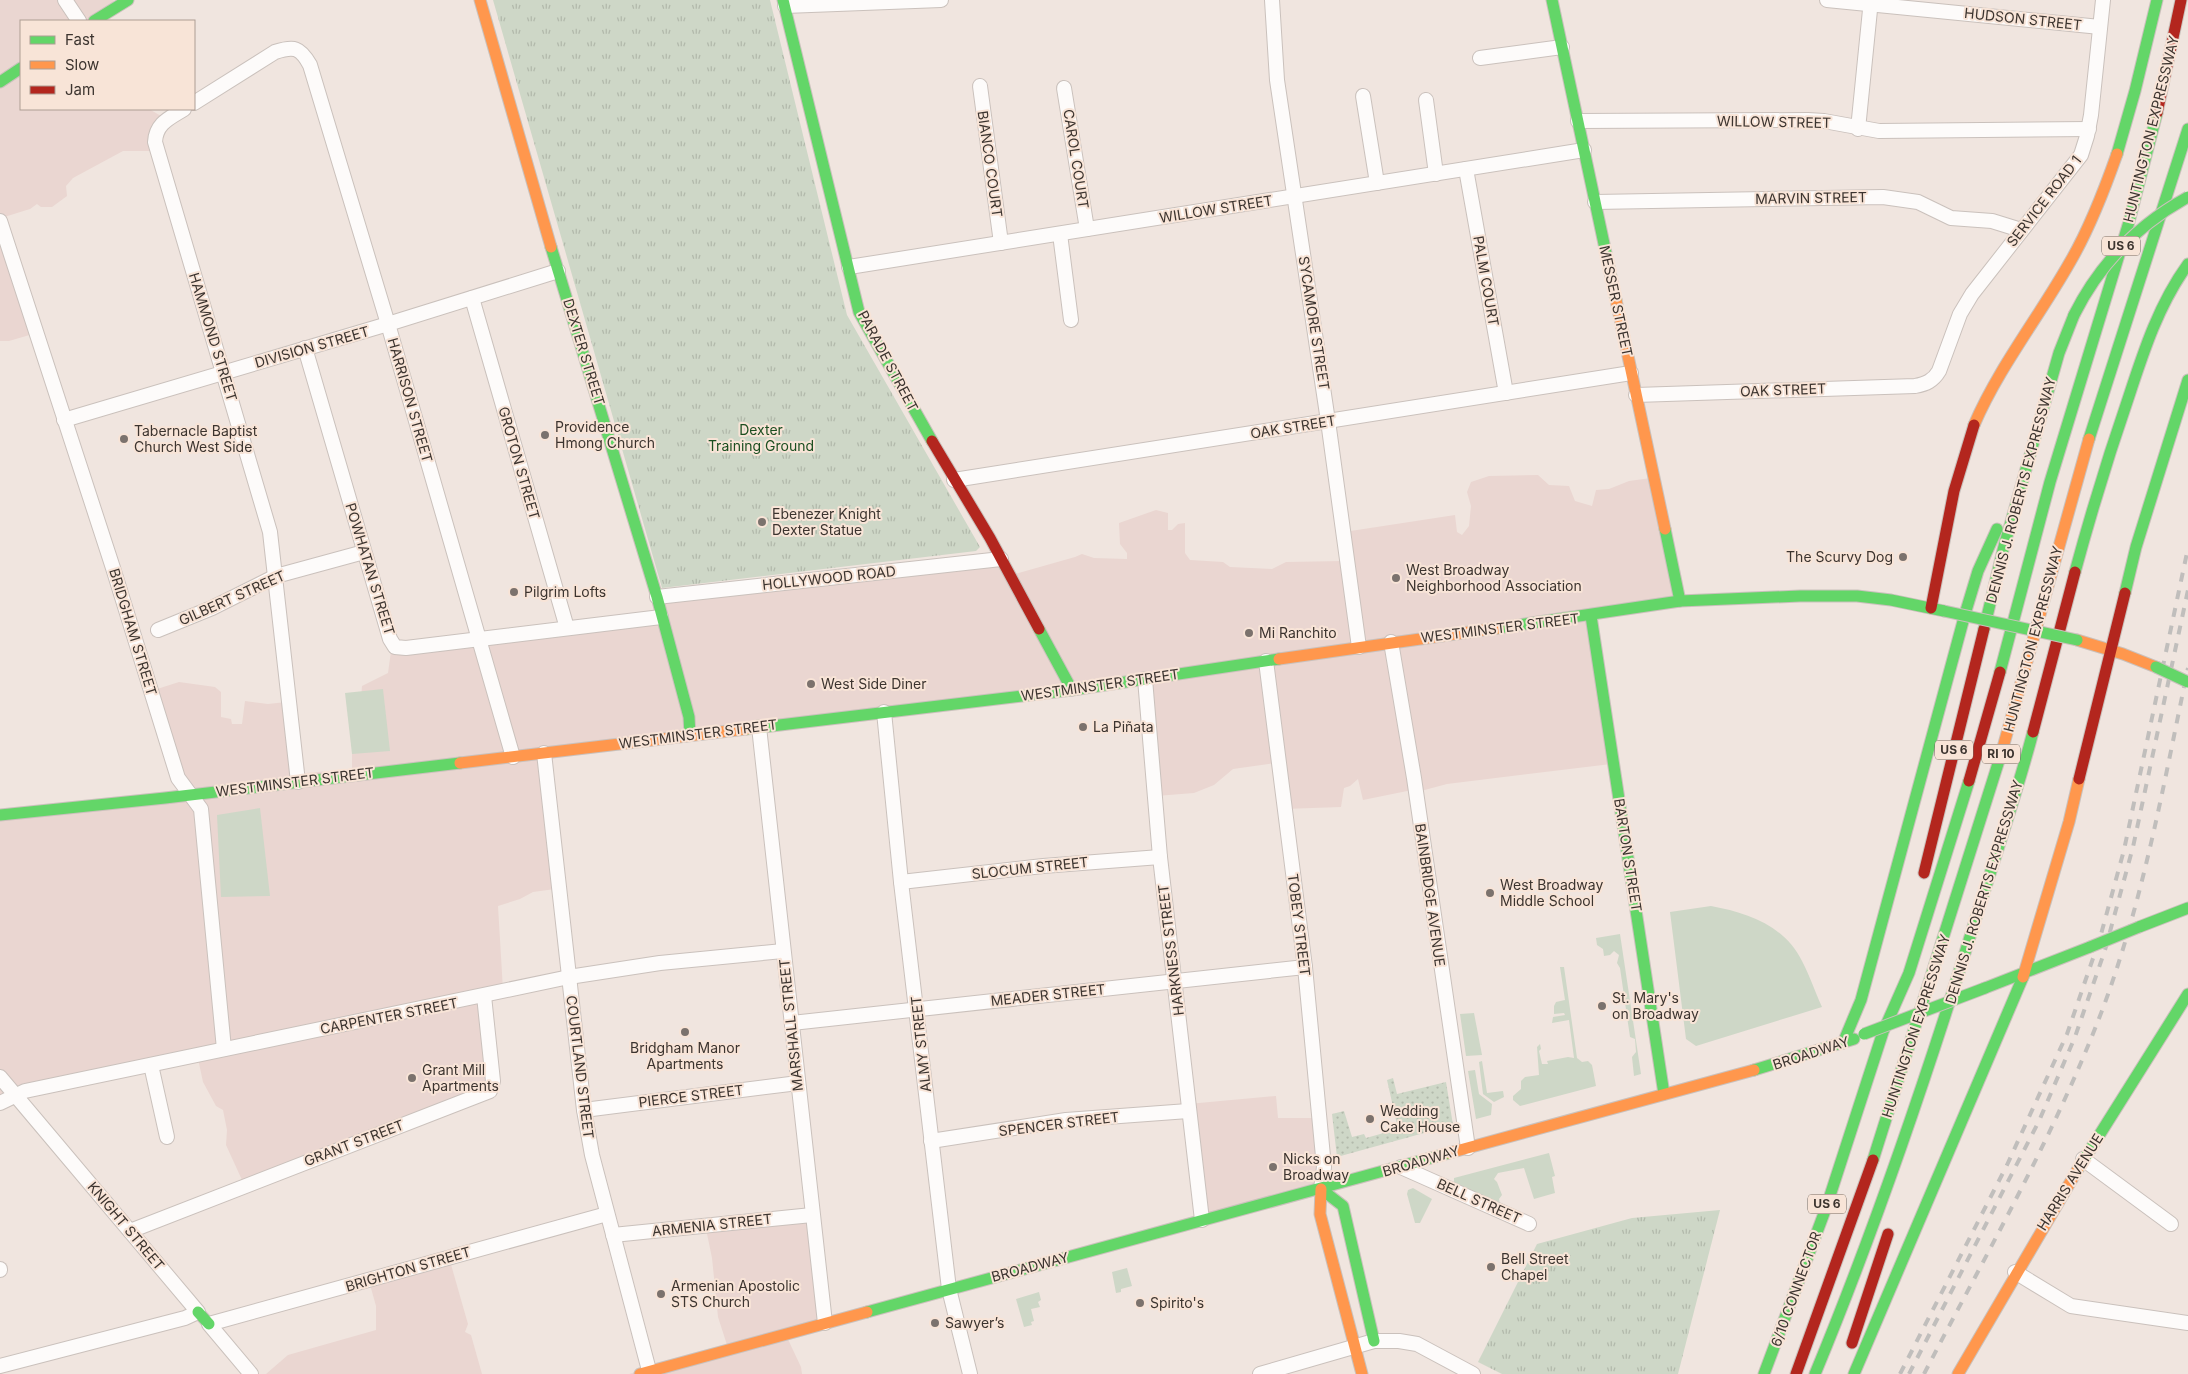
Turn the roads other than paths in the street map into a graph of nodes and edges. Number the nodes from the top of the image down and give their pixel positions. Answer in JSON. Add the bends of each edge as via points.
{"nodes":[{"id":1,"x":66,"y":0,"type":"edge"},
{"id":2,"x":128,"y":0,"type":"edge"},
{"id":3,"x":480,"y":0,"type":"edge"},
{"id":4,"x":941,"y":0,"type":"edge"},
{"id":5,"x":1272,"y":0,"type":"edge"},
{"id":6,"x":1552,"y":0,"type":"edge"},
{"id":7,"x":1827,"y":0,"type":"edge"},
{"id":8,"x":2103,"y":0,"type":"edge"},
{"id":9,"x":2157,"y":0,"type":"edge"},
{"id":10,"x":2181,"y":0,"type":"edge"},
{"id":11,"x":1871,"y":2,"type":"edge"},
{"id":12,"x":784,"y":3,"type":"edge"},
{"id":13,"x":78,"y":20,"type":"edge"},
{"id":14,"x":96,"y":20,"type":"edge"},
{"id":15,"x":2100,"y":27,"type":"junction"},
{"id":16,"x":1562,"y":47,"type":"junction"},
{"id":17,"x":1480,"y":58,"type":"dead end"},
{"id":18,"x":20,"y":69,"type":"edge"},
{"id":19,"x":0,"y":82,"type":"edge"},
{"id":20,"x":980,"y":86,"type":"dead end"},
{"id":21,"x":1064,"y":88,"type":"dead end"},
{"id":22,"x":1363,"y":96,"type":"dead end"},
{"id":23,"x":1426,"y":100,"type":"dead end"},
{"id":24,"x":195,"y":102,"type":"edge"},
{"id":25,"x":182,"y":110,"type":"edge"},
{"id":26,"x":1578,"y":122,"type":"junction"},
{"id":27,"x":1858,"y":129,"type":"junction"},
{"id":28,"x":2089,"y":129,"type":"junction"},
{"id":29,"x":2188,"y":129,"type":"edge"},
{"id":30,"x":1584,"y":150,"type":"junction"},
{"id":31,"x":1466,"y":169,"type":"junction"},
{"id":32,"x":1436,"y":174,"type":"junction"},
{"id":33,"x":1377,"y":183,"type":"junction"},
{"id":34,"x":1295,"y":196,"type":"junction"},
{"id":35,"x":2188,"y":197,"type":"edge"},
{"id":36,"x":1595,"y":202,"type":"junction"},
{"id":37,"x":0,"y":221,"type":"edge"},
{"id":38,"x":1087,"y":229,"type":"junction"},
{"id":39,"x":2021,"y":230,"type":"junction"},
{"id":40,"x":1060,"y":234,"type":"junction"},
{"id":41,"x":1001,"y":243,"type":"junction"},
{"id":42,"x":2188,"y":264,"type":"edge"},
{"id":43,"x":849,"y":267,"type":"junction"},
{"id":44,"x":558,"y":270,"type":"junction"},
{"id":45,"x":472,"y":298,"type":"junction"},
{"id":46,"x":1071,"y":320,"type":"dead end"},
{"id":47,"x":388,"y":324,"type":"junction"},
{"id":48,"x":305,"y":348,"type":"junction"},
{"id":49,"x":224,"y":373,"type":"junction"},
{"id":50,"x":1631,"y":373,"type":"junction"},
{"id":51,"x":2188,"y":380,"type":"edge"},
{"id":52,"x":1930,"y":382,"type":"joint"},
{"id":53,"x":1506,"y":393,"type":"junction"},
{"id":54,"x":1636,"y":395,"type":"junction"},
{"id":55,"x":64,"y":420,"type":"junction"},
{"id":56,"x":1328,"y":421,"type":"junction"},
{"id":57,"x":2027,"y":468,"type":"junction"},
{"id":58,"x":954,"y":480,"type":"junction"},
{"id":59,"x":364,"y":552,"type":"junction"},
{"id":60,"x":1001,"y":559,"type":"junction"},
{"id":61,"x":276,"y":576,"type":"junction"},
{"id":62,"x":657,"y":597,"type":"junction"},
{"id":63,"x":1680,"y":601,"type":"junction"},
{"id":64,"x":1931,"y":608,"type":"junction"},
{"id":65,"x":1591,"y":616,"type":"junction"},
{"id":66,"x":662,"y":617,"type":"junction"},
{"id":67,"x":567,"y":628,"type":"junction"},
{"id":68,"x":158,"y":630,"type":"dead end"},
{"id":69,"x":478,"y":638,"type":"junction"},
{"id":70,"x":1391,"y":642,"type":"junction"},
{"id":71,"x":1359,"y":646,"type":"junction"},
{"id":72,"x":2111,"y":650,"type":"junction"},
{"id":73,"x":1266,"y":661,"type":"junction"},
{"id":74,"x":1145,"y":679,"type":"junction"},
{"id":75,"x":2188,"y":682,"type":"edge"},
{"id":76,"x":1072,"y":690,"type":"junction"},
{"id":77,"x":884,"y":712,"type":"junction"},
{"id":78,"x":759,"y":727,"type":"junction"},
{"id":79,"x":690,"y":735,"type":"junction"},
{"id":80,"x":544,"y":753,"type":"junction"},
{"id":81,"x":512,"y":757,"type":"junction"},
{"id":82,"x":298,"y":782,"type":"junction"},
{"id":83,"x":189,"y":794,"type":"junction"},
{"id":84,"x":0,"y":815,"type":"edge"},
{"id":85,"x":1160,"y":857,"type":"junction"},
{"id":86,"x":901,"y":882,"type":"junction"},
{"id":87,"x":1921,"y":882,"type":"dead end"},
{"id":88,"x":2188,"y":908,"type":"edge"},
{"id":89,"x":783,"y":951,"type":"junction"},
{"id":90,"x":1305,"y":967,"type":"junction"},
{"id":91,"x":2025,"y":973,"type":"junction"},
{"id":92,"x":569,"y":978,"type":"junction"},
{"id":93,"x":1893,"y":979,"type":"dead end"},
{"id":94,"x":1175,"y":981,"type":"junction"},
{"id":95,"x":2188,"y":994,"type":"edge"},
{"id":96,"x":484,"y":996,"type":"junction"},
{"id":97,"x":917,"y":1009,"type":"junction"},
{"id":98,"x":792,"y":1023,"type":"junction"},
{"id":99,"x":1882,"y":1032,"type":"junction"},
{"id":100,"x":1938,"y":1040,"type":"junction"},
{"id":101,"x":1843,"y":1043,"type":"junction"},
{"id":102,"x":224,"y":1049,"type":"junction"},
{"id":103,"x":151,"y":1065,"type":"junction"},
{"id":104,"x":0,"y":1078,"type":"edge"},
{"id":105,"x":798,"y":1083,"type":"junction"},
{"id":106,"x":1664,"y":1094,"type":"junction"},
{"id":107,"x":15,"y":1095,"type":"junction"},
{"id":108,"x":0,"y":1103,"type":"edge"},
{"id":109,"x":584,"y":1110,"type":"junction"},
{"id":110,"x":1188,"y":1111,"type":"junction"},
{"id":111,"x":1924,"y":1118,"type":"dead end"},
{"id":112,"x":167,"y":1137,"type":"dead end"},
{"id":113,"x":931,"y":1142,"type":"junction"},
{"id":114,"x":1468,"y":1148,"type":"junction"},
{"id":115,"x":2083,"y":1159,"type":"junction"},
{"id":116,"x":1401,"y":1167,"type":"junction"},
{"id":117,"x":1321,"y":1189,"type":"junction"},
{"id":118,"x":607,"y":1214,"type":"junction"},
{"id":119,"x":812,"y":1215,"type":"junction"},
{"id":120,"x":1202,"y":1220,"type":"junction"},
{"id":121,"x":1530,"y":1224,"type":"dead end"},
{"id":122,"x":1891,"y":1224,"type":"dead end"},
{"id":123,"x":2171,"y":1224,"type":"dead end"},
{"id":124,"x":130,"y":1231,"type":"junction"},
{"id":125,"x":613,"y":1235,"type":"junction"},
{"id":126,"x":2015,"y":1272,"type":"junction"},
{"id":127,"x":949,"y":1289,"type":"junction"},
{"id":128,"x":198,"y":1312,"type":"junction"},
{"id":129,"x":825,"y":1323,"type":"junction"},
{"id":130,"x":2188,"y":1323,"type":"edge"},
{"id":131,"x":208,"y":1324,"type":"junction"},
{"id":132,"x":1374,"y":1341,"type":"junction"},
{"id":133,"x":1355,"y":1347,"type":"junction"},
{"id":134,"x":1845,"y":1365,"type":"edge"},
{"id":135,"x":0,"y":1366,"type":"edge"},
{"id":136,"x":646,"y":1373,"type":"edge"},
{"id":137,"x":6,"y":1374,"type":"edge"},
{"id":138,"x":251,"y":1374,"type":"edge"},
{"id":139,"x":970,"y":1374,"type":"edge"},
{"id":140,"x":1260,"y":1374,"type":"edge"},
{"id":141,"x":1362,"y":1374,"type":"edge"},
{"id":142,"x":1473,"y":1374,"type":"edge"},
{"id":143,"x":1764,"y":1374,"type":"edge"},
{"id":144,"x":1796,"y":1374,"type":"edge"},
{"id":145,"x":1815,"y":1374,"type":"edge"},
{"id":146,"x":1854,"y":1374,"type":"edge"},
{"id":147,"x":1958,"y":1374,"type":"edge"}],
"edges":[{"from":1,"to":13,"type":"street"},
{"from":2,"to":14,"type":"main road"},
{"from":3,"to":44,"type":"main road","name":"DEXTER STREET"},
{"from":4,"to":12,"type":"street"},
{"from":5,"to":34,"type":"street","name":"SYCAMORE STREET","via":[[1276,80]]},
{"from":6,"to":16,"type":"main road","name":"MESSER STREET"},
{"from":7,"to":11,"type":"street","name":"HUDSON STREET"},
{"from":8,"to":15,"type":"street","name":"SERVICE ROAD 1"},
{"from":9,"to":64,"type":"main road","via":[[2128,122],[2104,193],[2078,246],[1998,378],[1970,436],[1957,482]]},
{"from":10,"to":99,"type":"main road","name":"HUNTINGTON EXPRESSWAY","number":"RI 10","via":[[2137,190],[2050,482],[1982,736],[1909,972]]},
{"from":11,"to":15,"type":"street","name":"HUDSON STREET"},
{"from":11,"to":27,"type":"street"},
{"from":12,"to":43,"type":"main road","name":"PARADE STREET"},
{"from":15,"to":28,"type":"street","name":"SERVICE ROAD 1"},
{"from":16,"to":17,"type":"street"},
{"from":16,"to":26,"type":"main road","name":"MESSER STREET"},
{"from":18,"to":19,"type":"main road"},
{"from":20,"to":41,"type":"street","name":"BIANCO COURT"},
{"from":21,"to":38,"type":"street","name":"CAROL COURT"},
{"from":22,"to":33,"type":"street"},
{"from":23,"to":32,"type":"street"},
{"from":24,"to":47,"type":"street","name":"HARRISON STREET","via":[[276,52],[296,49],[304,54]]},
{"from":25,"to":49,"type":"street","name":"HAMMOND STREET","via":[[155,132],[155,142]]},
{"from":26,"to":27,"type":"street","name":"WILLOW STREET","via":[[1808,120]]},
{"from":26,"to":30,"type":"main road","name":"MESSER STREET"},
{"from":27,"to":28,"type":"street","name":"WILLOW STREET"},
{"from":28,"to":39,"type":"street","name":"SERVICE ROAD 1","via":[[2074,165]]},
{"from":29,"to":144,"type":"main road","name":"HUNTINGTON EXPRESSWAY","number":"RI 10","via":[[2084,454],[1981,821],[1860,1200]]},
{"from":30,"to":31,"type":"street","name":"WILLOW STREET"},
{"from":30,"to":36,"type":"main road","name":"MESSER STREET"},
{"from":31,"to":32,"type":"street","name":"WILLOW STREET"},
{"from":31,"to":53,"type":"street","name":"PALM COURT"},
{"from":32,"to":33,"type":"street","name":"WILLOW STREET"},
{"from":33,"to":34,"type":"street","name":"WILLOW STREET"},
{"from":34,"to":38,"type":"street","name":"WILLOW STREET"},
{"from":34,"to":56,"type":"street","name":"SYCAMORE STREET"},
{"from":35,"to":57,"type":"main road","name":"DENNIS J. ROBERTS EXPRESSWAY","number":"US 6","bridge":true,"via":[[2153,219],[2124,243],[2094,278],[2059,353]]},
{"from":36,"to":39,"type":"street","name":"MARVIN STREET","via":[[1883,196],[1918,202],[1951,218],[1992,220]]},
{"from":36,"to":50,"type":"main road","name":"MESSER STREET"},
{"from":37,"to":55,"type":"street","name":"BRIDGHAM STREET"},
{"from":38,"to":40,"type":"street","name":"WILLOW STREET"},
{"from":39,"to":52,"type":"street","name":"SERVICE ROAD 1","via":[[1965,305],[1939,371]]},
{"from":40,"to":41,"type":"street","name":"WILLOW STREET"},
{"from":40,"to":46,"type":"street"},
{"from":41,"to":43,"type":"street","name":"WILLOW STREET"},
{"from":42,"to":100,"type":"main road","name":"DENNIS J. ROBERTS EXPRESSWAY","via":[[2158,315],[2111,448],[2023,766]]},
{"from":43,"to":58,"type":"main road","name":"PARADE STREET","via":[[859,312]]},
{"from":44,"to":45,"type":"street","name":"DIVISION STREET"},
{"from":44,"to":62,"type":"main road","name":"DEXTER STREET"},
{"from":45,"to":47,"type":"street","name":"DIVISION STREET"},
{"from":45,"to":67,"type":"street","name":"GROTON STREET"},
{"from":47,"to":48,"type":"street","name":"DIVISION STREET"},
{"from":47,"to":69,"type":"street","name":"HARRISON STREET"},
{"from":48,"to":49,"type":"street","name":"DIVISION STREET"},
{"from":48,"to":59,"type":"street","name":"POWHATAN STREET"},
{"from":49,"to":55,"type":"street","name":"DIVISION STREET"},
{"from":49,"to":61,"type":"street","name":"HAMMOND STREET","via":[[270,532]]},
{"from":50,"to":53,"type":"street","name":"OAK STREET"},
{"from":50,"to":54,"type":"main road","name":"MESSER STREET"},
{"from":51,"to":72,"type":"main road","via":[[2144,521]]},
{"from":52,"to":54,"type":"street","name":"OAK STREET","via":[[1915,386]]},
{"from":53,"to":56,"type":"street","name":"OAK STREET"},
{"from":54,"to":63,"type":"main road","name":"MESSER STREET"},
{"from":55,"to":83,"type":"street","name":"BRIDGHAM STREET","via":[[178,778]]},
{"from":56,"to":58,"type":"street","name":"OAK STREET"},
{"from":56,"to":71,"type":"street","name":"SYCAMORE STREET"},
{"from":57,"to":87,"type":"main road","name":"DENNIS J. ROBERTS EXPRESSWAY","number":"US 6","via":[[1999,566]]},
{"from":57,"to":101,"type":"main road","via":[[1988,546],[1971,594],[1861,1000]]},
{"from":58,"to":60,"type":"main road","name":"PARADE STREET"},
{"from":59,"to":61,"type":"street","name":"GILBERT STREET"},
{"from":59,"to":69,"type":"street","name":"POWHATAN STREET","via":[[395,647]]},
{"from":60,"to":62,"type":"street","name":"HOLLYWOOD ROAD"},
{"from":60,"to":76,"type":"main road","name":"PARADE STREET"},
{"from":61,"to":68,"type":"street","name":"GILBERT STREET"},
{"from":61,"to":82,"type":"street","name":"HAMMOND STREET"},
{"from":62,"to":66,"type":"main road","name":"DEXTER STREET"},
{"from":63,"to":64,"type":"main road","name":"WESTMINSTER STREET","via":[[1842,596]]},
{"from":63,"to":65,"type":"main road","name":"WESTMINSTER STREET"},
{"from":64,"to":72,"type":"main road","name":"WESTMINSTER STREET","bridge":true},
{"from":65,"to":70,"type":"main road","name":"WESTMINSTER STREET"},
{"from":65,"to":106,"type":"main road","name":"BARTON STREET"},
{"from":66,"to":67,"type":"street","name":"POWHATAN STREET"},
{"from":66,"to":79,"type":"main road","name":"DEXTER STREET","via":[[689,717]]},
{"from":67,"to":69,"type":"street","name":"POWHATAN STREET"},
{"from":69,"to":81,"type":"street","name":"HARRISON STREET"},
{"from":70,"to":71,"type":"main road","name":"WESTMINSTER STREET"},
{"from":70,"to":114,"type":"street","name":"BAINBRIDGE AVENUE"},
{"from":71,"to":73,"type":"main road","name":"WESTMINSTER STREET"},
{"from":72,"to":75,"type":"main road","name":"WESTMINSTER STREET","bridge":true},
{"from":72,"to":91,"type":"main road","via":[[2069,822]]},
{"from":73,"to":74,"type":"main road","name":"WESTMINSTER STREET"},
{"from":73,"to":90,"type":"street","name":"TOBEY STREET"},
{"from":74,"to":76,"type":"main road","name":"WESTMINSTER STREET"},
{"from":74,"to":85,"type":"street","name":"HARKNESS STREET"},
{"from":76,"to":77,"type":"main road","name":"WESTMINSTER STREET"},
{"from":77,"to":78,"type":"main road","name":"WESTMINSTER STREET"},
{"from":77,"to":86,"type":"street","name":"ALMY STREET"},
{"from":78,"to":79,"type":"main road","name":"WESTMINSTER STREET"},
{"from":78,"to":89,"type":"street","name":"MARSHALL STREET"},
{"from":79,"to":80,"type":"main road","name":"WESTMINSTER STREET"},
{"from":80,"to":81,"type":"main road","name":"WESTMINSTER STREET"},
{"from":80,"to":92,"type":"street","name":"COURTLAND STREET"},
{"from":81,"to":82,"type":"main road","name":"WESTMINSTER STREET"},
{"from":82,"to":83,"type":"main road","name":"WESTMINSTER STREET"},
{"from":83,"to":84,"type":"main road","name":"WESTMINSTER STREET"},
{"from":83,"to":102,"type":"street","name":"BRIDGHAM STREET","via":[[201,809]]},
{"from":85,"to":86,"type":"street","name":"SLOCUM STREET"},
{"from":85,"to":94,"type":"street","name":"HARKNESS STREET"},
{"from":86,"to":97,"type":"street","name":"ALMY STREET"},
{"from":88,"to":91,"type":"main road","name":"BROADWAY","bridge":true},
{"from":89,"to":92,"type":"street","name":"CARPENTER STREET","via":[[660,963]]},
{"from":89,"to":98,"type":"street","name":"MARSHALL STREET"},
{"from":90,"to":94,"type":"street","name":"MEADER STREET"},
{"from":90,"to":117,"type":"street","name":"TOBEY STREET","via":[[1324,1167]]},
{"from":91,"to":101,"type":"main road","name":"BROADWAY","bridge":true},
{"from":91,"to":146,"type":"main road"},
{"from":92,"to":96,"type":"street","name":"CARPENTER STREET"},
{"from":92,"to":109,"type":"street","name":"COURTLAND STREET"},
{"from":93,"to":99,"type":"main road","number":"US 6"},
{"from":94,"to":97,"type":"street","name":"MEADER STREET"},
{"from":94,"to":110,"type":"street","name":"HARKNESS STREET"},
{"from":95,"to":115,"type":"main road","name":"HARRIS AVENUE"},
{"from":96,"to":102,"type":"street","name":"CARPENTER STREET"},
{"from":96,"to":124,"type":"street","name":"GRANT STREET","via":[[493,1081],[490,1091]]},
{"from":97,"to":98,"type":"street","name":"MEADER STREET"},
{"from":97,"to":113,"type":"street","name":"ALMY STREET"},
{"from":98,"to":105,"type":"street","name":"MARSHALL STREET"},
{"from":99,"to":143,"type":"main road","name":"6/10 CONNECTOR","number":"US 6","via":[[1826,1208]]},
{"from":100,"to":111,"type":"main road"},
{"from":100,"to":145,"type":"main road","name":"DENNIS J. ROBERTS EXPRESSWAY","via":[[1875,1224]]},
{"from":101,"to":106,"type":"main road","name":"BROADWAY","via":[[1772,1066]]},
{"from":102,"to":103,"type":"street","name":"CARPENTER STREET"},
{"from":103,"to":107,"type":"street","name":"CARPENTER STREET"},
{"from":103,"to":112,"type":"street"},
{"from":104,"to":107,"type":"street","name":"KNIGHT STREET"},
{"from":105,"to":109,"type":"street","name":"PIERCE STREET"},
{"from":105,"to":119,"type":"street","name":"MARSHALL STREET"},
{"from":106,"to":114,"type":"main road","name":"BROADWAY"},
{"from":107,"to":108,"type":"street","name":"CARPENTER STREET"},
{"from":107,"to":124,"type":"street","name":"KNIGHT STREET"},
{"from":109,"to":118,"type":"street","name":"COURTLAND STREET"},
{"from":110,"to":113,"type":"street","name":"SPENCER STREET","via":[[1066,1120]]},
{"from":110,"to":120,"type":"street","name":"HARKNESS STREET"},
{"from":113,"to":127,"type":"street","name":"ALMY STREET"},
{"from":114,"to":116,"type":"main road","name":"BROADWAY"},
{"from":115,"to":123,"type":"street"},
{"from":115,"to":126,"type":"main road","name":"HARRIS AVENUE"},
{"from":116,"to":117,"type":"main road","name":"BROADWAY"},
{"from":116,"to":121,"type":"street","name":"BELL STREET"},
{"from":117,"to":120,"type":"main road","name":"BROADWAY"},
{"from":117,"to":132,"type":"main road","via":[[1343,1206]]},
{"from":117,"to":133,"type":"main road","name":"TOBEY STREET","via":[[1320,1214]]},
{"from":118,"to":125,"type":"street","name":"COURTLAND STREET"},
{"from":118,"to":131,"type":"street","name":"BRIGHTON STREET"},
{"from":119,"to":125,"type":"street","name":"ARMENIA STREET"},
{"from":119,"to":129,"type":"street","name":"MARSHALL STREET"},
{"from":120,"to":127,"type":"main road","name":"BROADWAY"},
{"from":122,"to":134,"type":"main road"},
{"from":124,"to":128,"type":"street","name":"KNIGHT STREET"},
{"from":125,"to":136,"type":"street","name":"COURTLAND STREET"},
{"from":126,"to":130,"type":"street","via":[[2071,1306]]},
{"from":126,"to":147,"type":"main road","name":"HARRIS AVENUE"},
{"from":127,"to":129,"type":"main road","name":"BROADWAY"},
{"from":127,"to":139,"type":"street","name":"ALMY STREET"},
{"from":128,"to":131,"type":"main road","name":"KNIGHT STREET"},
{"from":128,"to":135,"type":"street"},
{"from":129,"to":136,"type":"main road","name":"BROADWAY"},
{"from":131,"to":138,"type":"street","name":"KNIGHT STREET"},
{"from":132,"to":133,"type":"street"},
{"from":132,"to":142,"type":"street","via":[[1417,1344]]},
{"from":133,"to":140,"type":"street"},
{"from":133,"to":141,"type":"main road","name":"TOBEY STREET"},
{"from":135,"to":137,"type":"street"}]}
